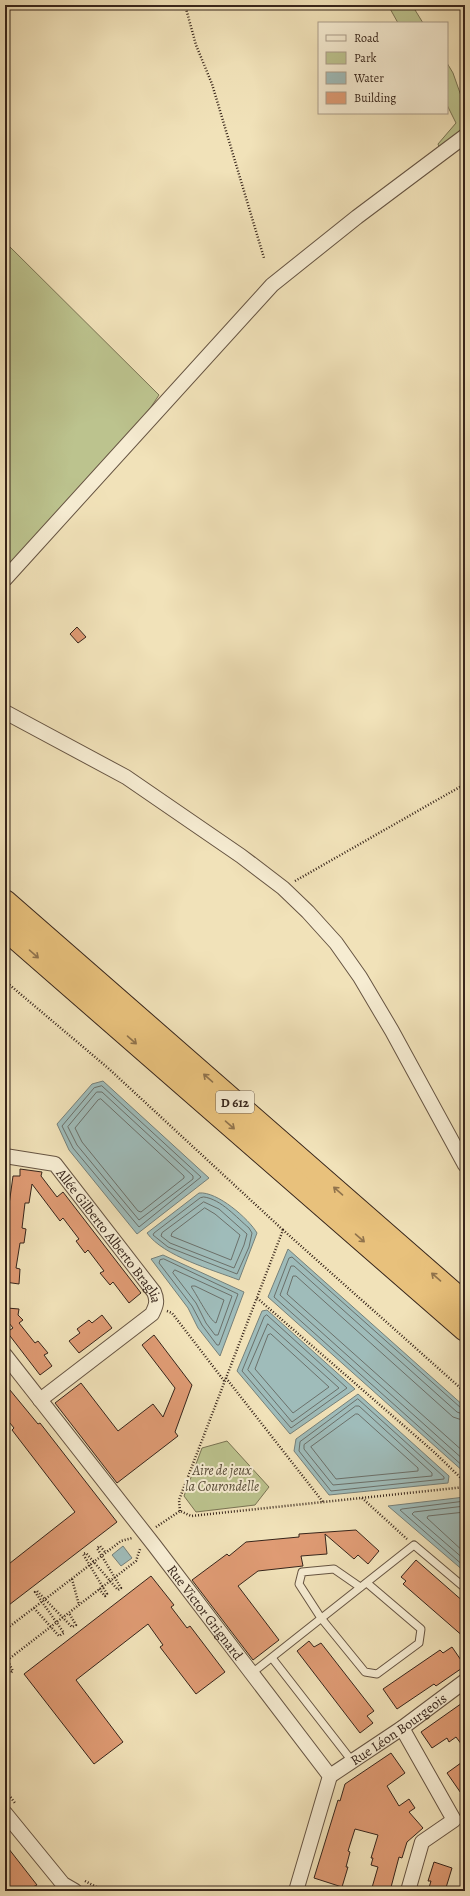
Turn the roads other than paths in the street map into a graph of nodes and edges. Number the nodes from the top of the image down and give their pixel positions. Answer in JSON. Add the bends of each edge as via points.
{"nodes":[{"id":1,"x":465,"y":136,"type":"edge"},
{"id":2,"x":5,"y":579,"type":"edge"},
{"id":3,"x":5,"y":712,"type":"edge"},
{"id":4,"x":5,"y":884,"type":"edge"},
{"id":5,"x":5,"y":901,"type":"edge"},
{"id":6,"x":5,"y":929,"type":"edge"},
{"id":7,"x":117,"y":999,"type":"junction"},
{"id":8,"x":5,"y":1156,"type":"edge"},
{"id":9,"x":465,"y":1165,"type":"edge"},
{"id":10,"x":465,"y":1302,"type":"edge"},
{"id":11,"x":465,"y":1330,"type":"edge"},
{"id":12,"x":5,"y":1355,"type":"edge"},
{"id":13,"x":40,"y":1400,"type":"junction"},
{"id":14,"x":364,"y":1585,"type":"junction"},
{"id":15,"x":465,"y":1588,"type":"edge"},
{"id":16,"x":321,"y":1618,"type":"junction"},
{"id":17,"x":272,"y":1658,"type":"junction"},
{"id":18,"x":252,"y":1673,"type":"junction"},
{"id":19,"x":465,"y":1681,"type":"edge"},
{"id":20,"x":402,"y":1728,"type":"junction"},
{"id":21,"x":352,"y":1761,"type":"junction"},
{"id":22,"x":330,"y":1776,"type":"junction"},
{"id":23,"x":5,"y":1813,"type":"edge"},
{"id":24,"x":460,"y":1816,"type":"edge"},
{"id":25,"x":75,"y":1891,"type":"edge"},
{"id":26,"x":296,"y":1891,"type":"edge"},
{"id":27,"x":408,"y":1891,"type":"edge"}],
"edges":[{"from":1,"to":2,"type":"street","via":[[272,285]]},
{"from":3,"to":9,"type":"street","via":[[126,777],[241,856],[283,888],[308,912],[336,943],[360,977]]},
{"from":4,"to":7,"type":"highway","via":[[82,955]]},
{"from":5,"to":7,"type":"highway","number":"D 612"},
{"from":6,"to":11,"type":"highway","number":"D 612","one_way":true},
{"from":10,"to":7,"type":"highway","number":"D 612","one_way":true},
{"from":8,"to":13,"type":"street","name":"Allée Gilberto Alberto Braglia","via":[[55,1164],[154,1292],[156,1305],[152,1314]]},
{"from":12,"to":13,"type":"street","name":"Rue Victor Grignard"},
{"from":13,"to":18,"type":"street","name":"Rue Victor Grignard"},
{"from":14,"to":15,"type":"lane","via":[[414,1545]]},
{"from":14,"to":16,"type":"lane"},
{"from":14,"to":16,"type":"lane","via":[[334,1569],[302,1572],[299,1584]]},
{"from":14,"to":16,"type":"lane","via":[[421,1629],[419,1643],[377,1674],[365,1672]]},
{"from":16,"to":17,"type":"lane"},
{"from":17,"to":18,"type":"lane"},
{"from":17,"to":21,"type":"lane"},
{"from":18,"to":22,"type":"street","name":"Rue Victor Grignard"},
{"from":19,"to":20,"type":"street","name":"Rue Léon Bourgeois"},
{"from":20,"to":21,"type":"street","name":"Rue Léon Bourgeois"},
{"from":20,"to":24,"type":"street"},
{"from":21,"to":22,"type":"street","name":"Rue Léon Bourgeois"},
{"from":22,"to":26,"type":"street"},
{"from":23,"to":25,"type":"street","via":[[54,1874],[63,1884]]},
{"from":24,"to":27,"type":"street","via":[[422,1842]]}]}
